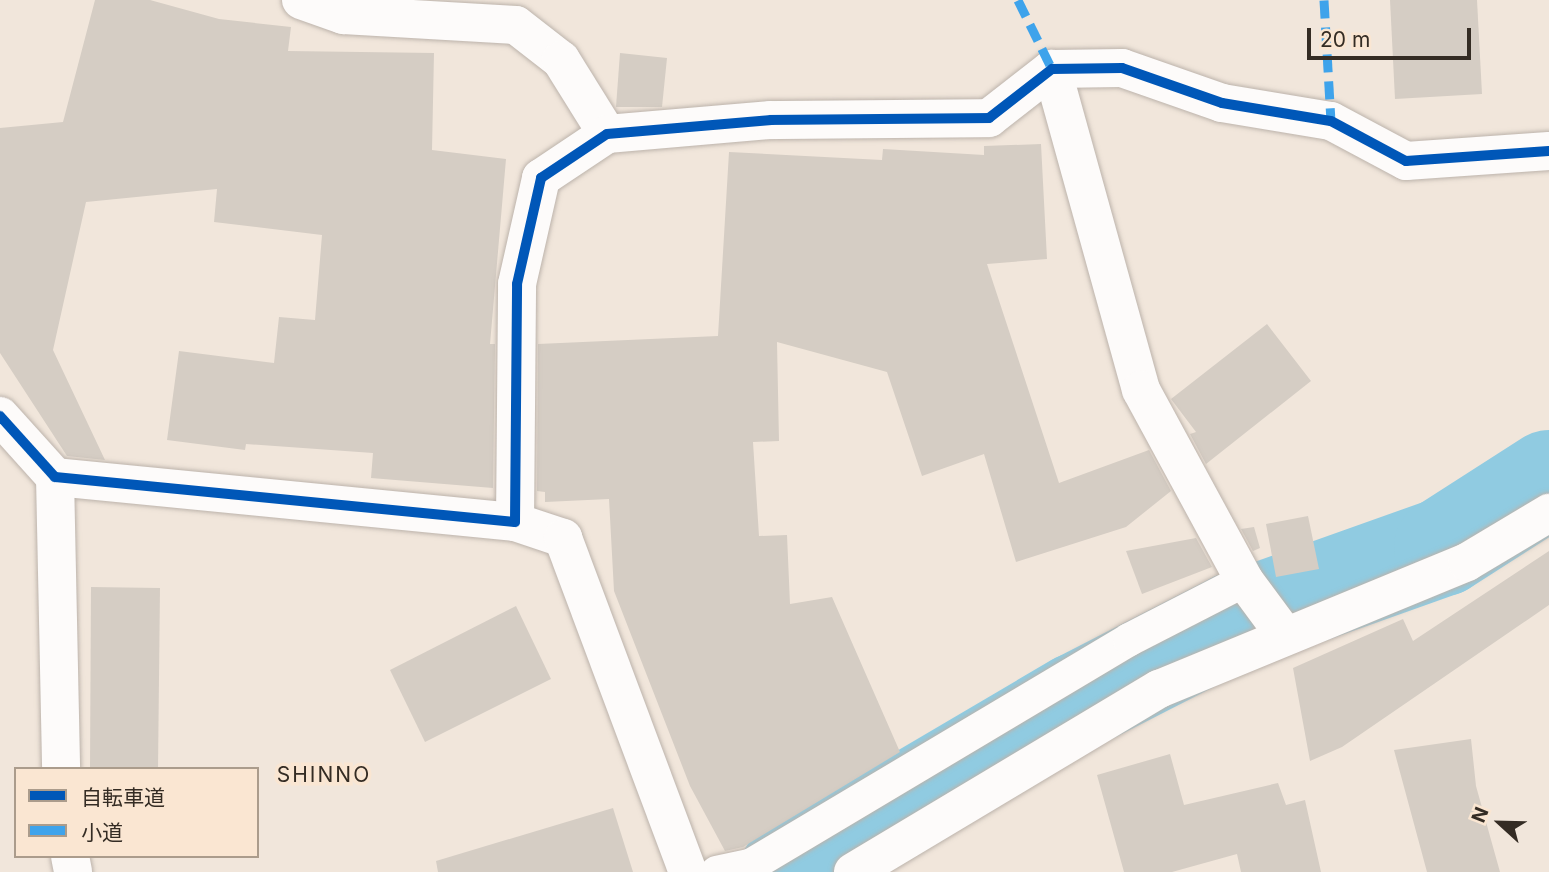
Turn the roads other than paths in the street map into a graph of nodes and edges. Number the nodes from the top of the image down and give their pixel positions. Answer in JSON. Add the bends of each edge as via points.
{"nodes":[{"id":1,"x":301,"y":0,"type":"edge"},
{"id":2,"x":1052,"y":69,"type":"junction"},
{"id":3,"x":607,"y":134,"type":"junction"},
{"id":4,"x":1549,"y":151,"type":"edge"},
{"id":5,"x":0,"y":416,"type":"edge"},
{"id":6,"x":55,"y":477,"type":"junction"},
{"id":7,"x":1549,"y":513,"type":"edge"},
{"id":8,"x":515,"y":522,"type":"junction"},
{"id":9,"x":1244,"y":580,"type":"junction"},
{"id":10,"x":1283,"y":632,"type":"junction"},
{"id":11,"x":61,"y":767,"type":"edge"},
{"id":12,"x":688,"y":872,"type":"edge"},
{"id":13,"x":716,"y":872,"type":"edge"},
{"id":14,"x":853,"y":872,"type":"edge"}],
"edges":[{"from":1,"to":3,"type":"street","via":[[343,15],[516,26],[561,60]]},
{"from":2,"to":3,"type":"street","via":[[989,118],[771,120]]},
{"from":2,"to":4,"type":"street","via":[[1122,68],[1222,103],[1331,121],[1406,161]]},
{"from":2,"to":9,"type":"street","via":[[1140,390]]},
{"from":3,"to":8,"type":"street","via":[[541,178],[517,284]]},
{"from":5,"to":6,"type":"street"},
{"from":6,"to":8,"type":"street"},
{"from":6,"to":11,"type":"street"},
{"from":7,"to":10,"type":"street","via":[[1467,562]]},
{"from":8,"to":12,"type":"street","via":[[563,538]]},
{"from":9,"to":10,"type":"street"},
{"from":9,"to":13,"type":"lane","via":[[1129,639],[750,864]]},
{"from":10,"to":14,"type":"street","via":[[1159,690]]}]}
